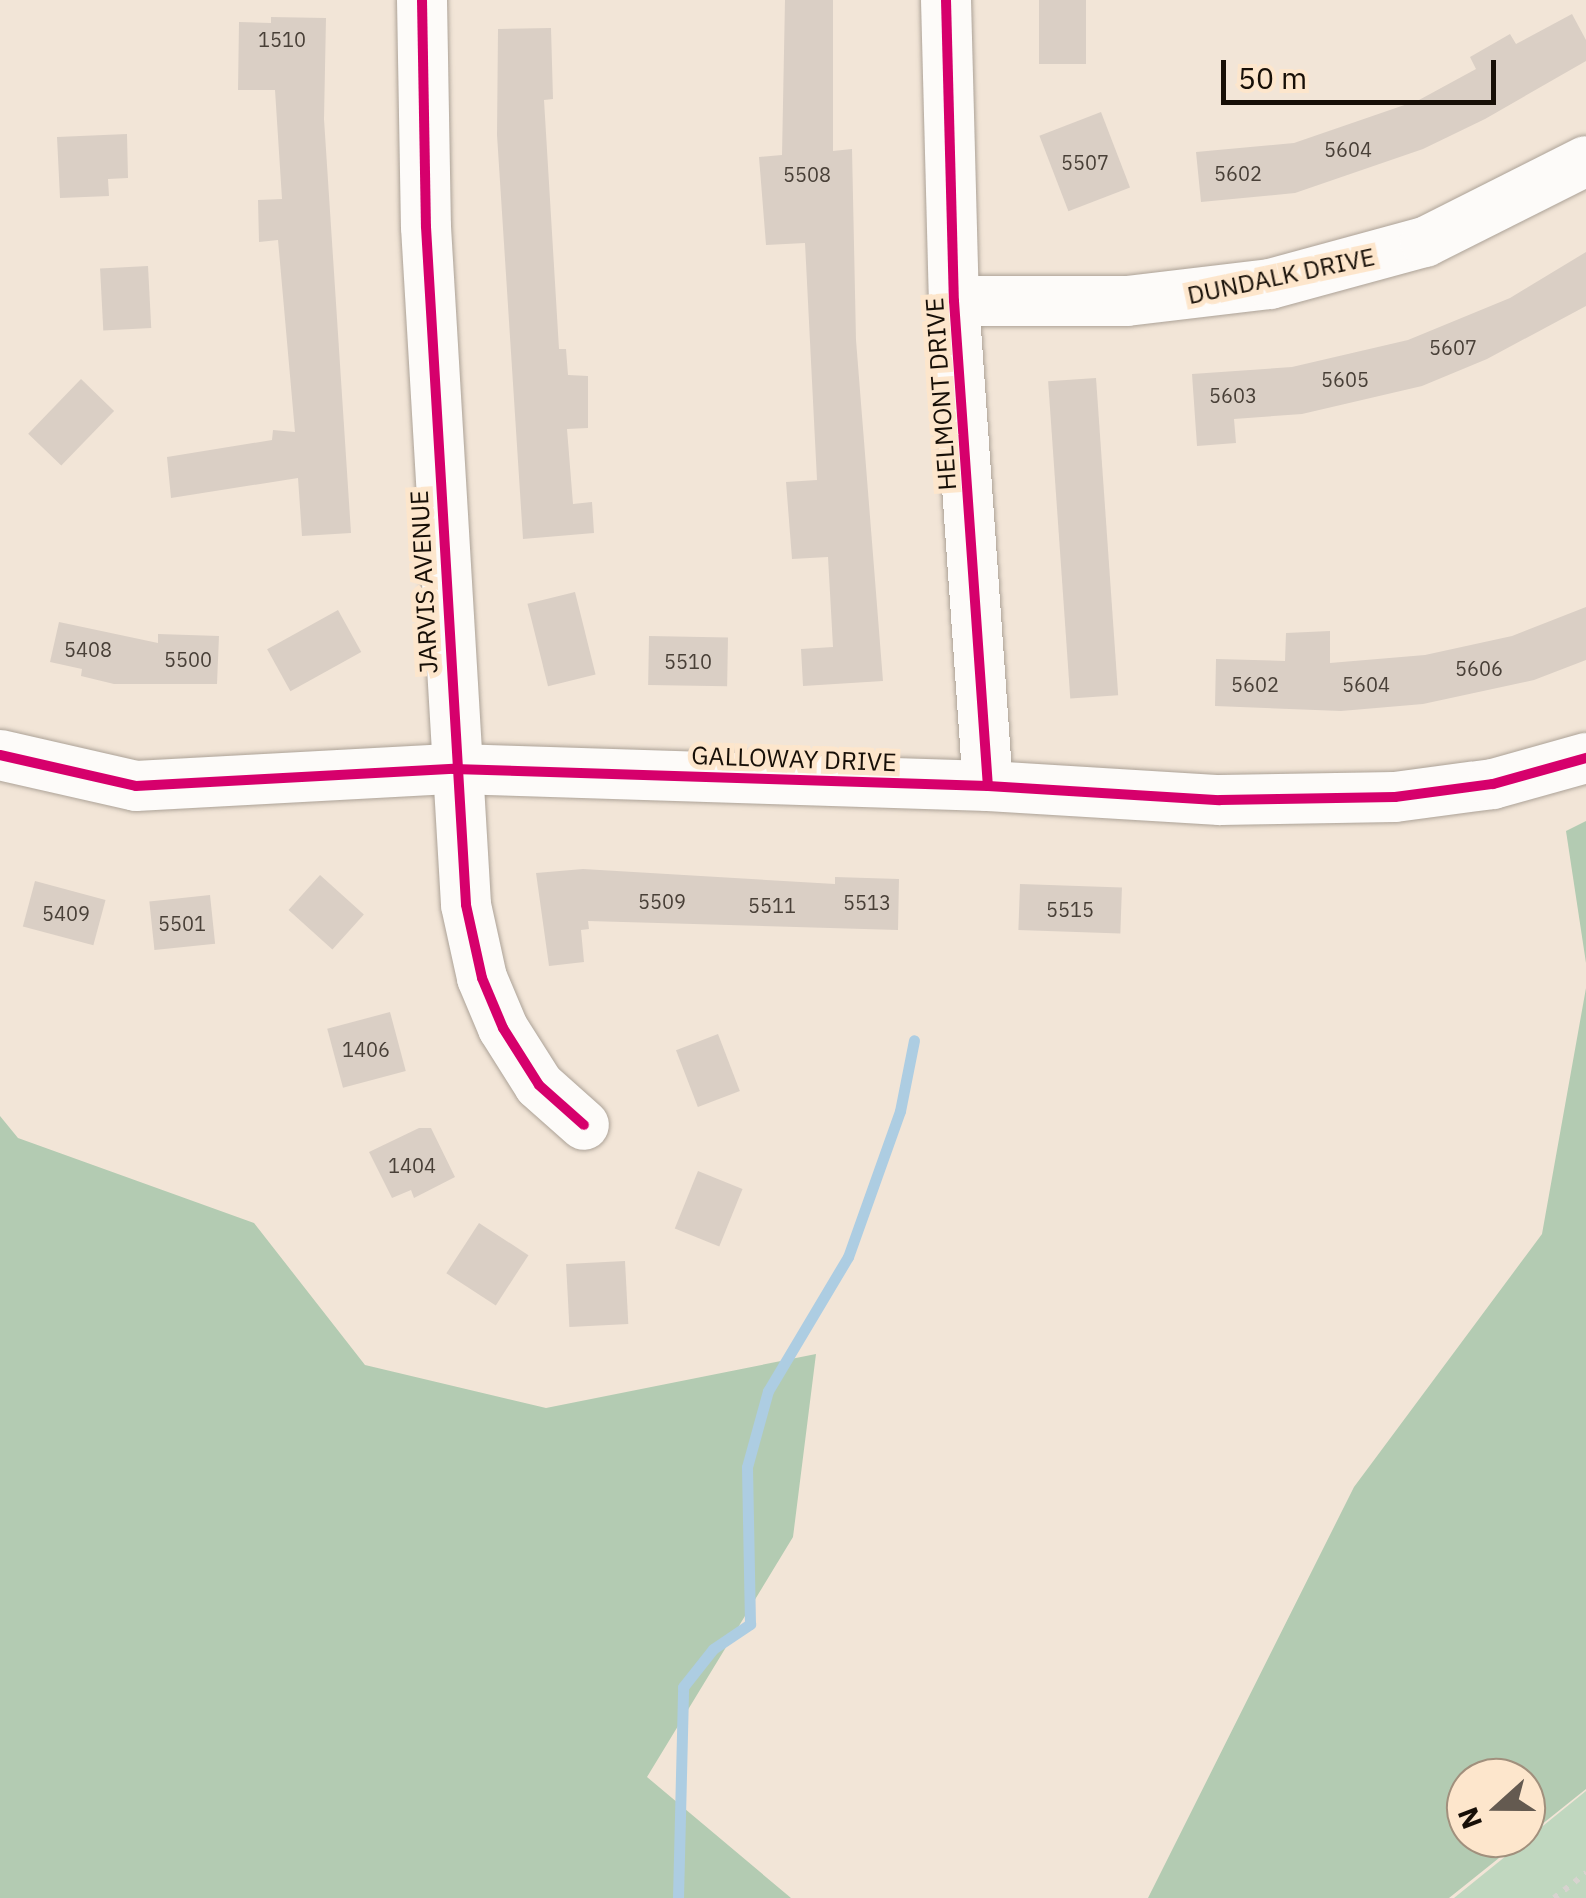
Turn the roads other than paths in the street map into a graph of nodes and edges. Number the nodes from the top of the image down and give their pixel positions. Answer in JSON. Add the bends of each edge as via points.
{"nodes":[{"id":1,"x":422,"y":0,"type":"edge"},
{"id":2,"x":946,"y":0,"type":"edge"},
{"id":3,"x":1586,"y":161,"type":"edge"},
{"id":4,"x":954,"y":301,"type":"junction"},
{"id":5,"x":0,"y":755,"type":"edge"},
{"id":6,"x":1586,"y":758,"type":"edge"},
{"id":7,"x":454,"y":769,"type":"junction"},
{"id":8,"x":988,"y":786,"type":"junction"},
{"id":9,"x":584,"y":1125,"type":"dead end"}],
"edges":[{"from":1,"to":7,"type":"street","name":"JARVIS AVENUE","via":[[426,227]]},
{"from":2,"to":4,"type":"street","name":"HELMONT DRIVE"},
{"from":3,"to":4,"type":"street","name":"DUNDALK DRIVE","via":[[1426,242],[1304,276],[1143,300]]},
{"from":4,"to":8,"type":"street","name":"HELMONT DRIVE"},
{"from":5,"to":7,"type":"street","name":"GALLOWAY DRIVE","via":[[136,786]]},
{"from":6,"to":8,"type":"street","name":"GALLOWAY DRIVE","via":[[1492,784],[1394,797],[1220,800]]},
{"from":7,"to":8,"type":"street","name":"GALLOWAY DRIVE"},
{"from":7,"to":9,"type":"street","name":"JARVIS AVENUE","via":[[466,904],[482,978],[521,1061],[559,1107]]}]}
